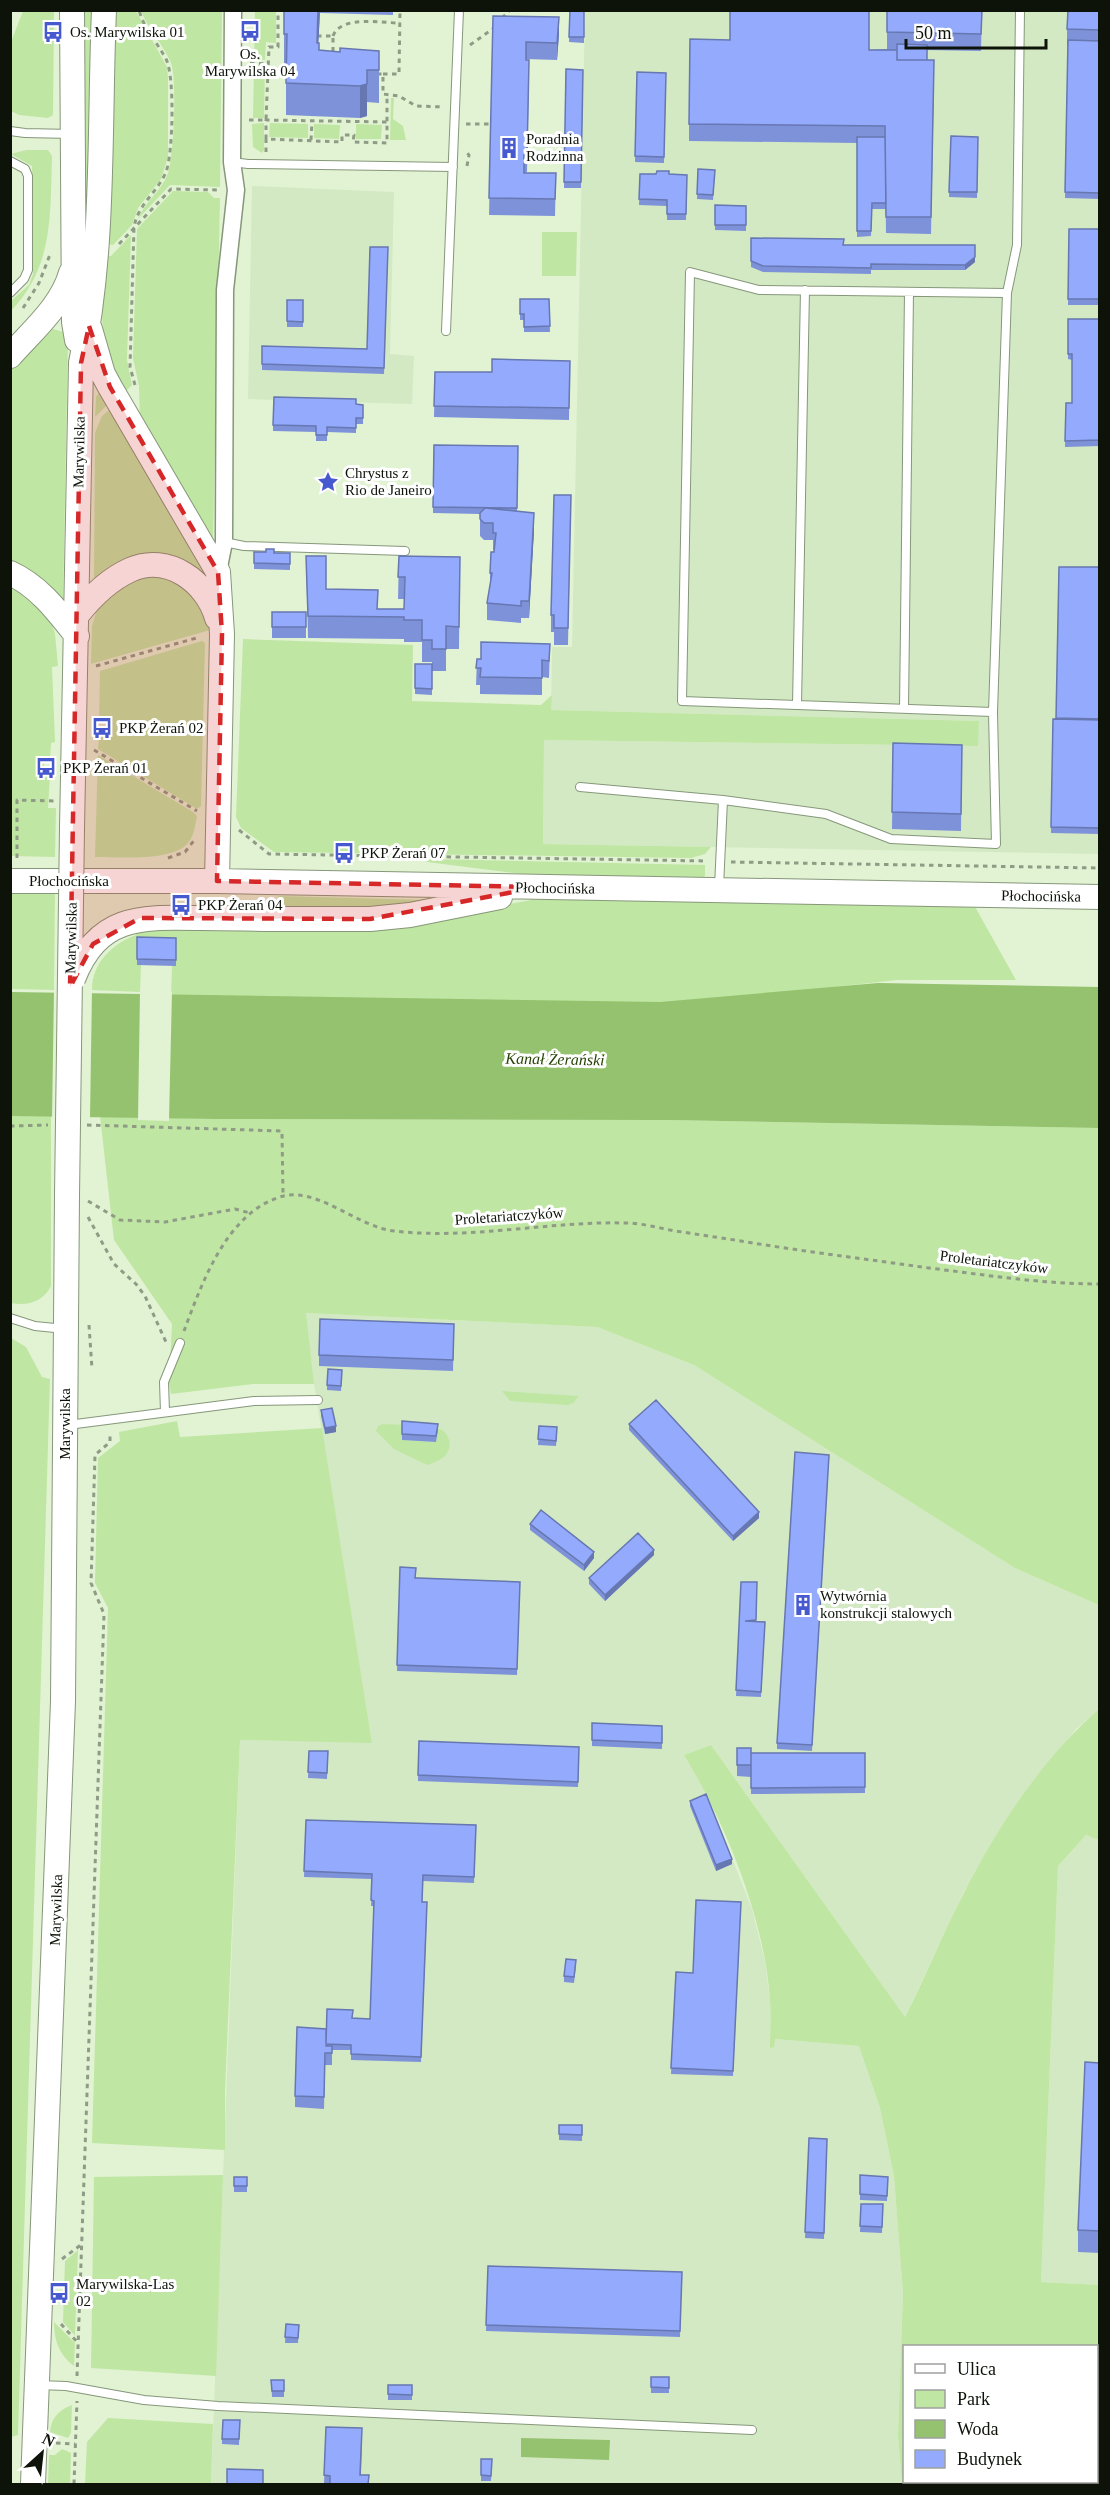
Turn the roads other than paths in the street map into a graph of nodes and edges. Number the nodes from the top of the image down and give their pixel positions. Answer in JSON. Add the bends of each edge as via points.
{"nodes":[{"id":1,"x":72,"y":10,"type":"edge"},
{"id":2,"x":104,"y":10,"type":"edge"},
{"id":3,"x":233,"y":10,"type":"edge"},
{"id":4,"x":459,"y":10,"type":"edge"},
{"id":5,"x":1020,"y":10,"type":"edge"},
{"id":6,"x":10,"y":131,"type":"edge"},
{"id":7,"x":72,"y":134,"type":"junction"},
{"id":8,"x":10,"y":161,"type":"edge"},
{"id":9,"x":232,"y":162,"type":"junction"},
{"id":10,"x":453,"y":168,"type":"junction"},
{"id":11,"x":73,"y":262,"type":"junction"},
{"id":12,"x":805,"y":290,"type":"junction"},
{"id":13,"x":909,"y":292,"type":"junction"},
{"id":14,"x":10,"y":293,"type":"edge"},
{"id":15,"x":1007,"y":293,"type":"junction"},
{"id":16,"x":89,"y":326,"type":"junction"},
{"id":17,"x":446,"y":331,"type":"dead end"},
{"id":18,"x":10,"y":356,"type":"edge"},
{"id":19,"x":81,"y":363,"type":"junction"},
{"id":20,"x":224,"y":542,"type":"junction"},
{"id":21,"x":405,"y":551,"type":"dead end"},
{"id":22,"x":218,"y":572,"type":"junction"},
{"id":23,"x":10,"y":573,"type":"edge"},
{"id":24,"x":77,"y":626,"type":"junction"},
{"id":25,"x":214,"y":635,"type":"junction"},
{"id":26,"x":797,"y":705,"type":"junction"},
{"id":27,"x":904,"y":709,"type":"junction"},
{"id":28,"x":993,"y":712,"type":"junction"},
{"id":29,"x":580,"y":787,"type":"dead end"},
{"id":30,"x":723,"y":800,"type":"junction"},
{"id":31,"x":14,"y":870,"type":"edge"},
{"id":32,"x":217,"y":881,"type":"junction"},
{"id":33,"x":540,"y":888,"type":"junction"},
{"id":34,"x":718,"y":891,"type":"junction"},
{"id":35,"x":1100,"y":897,"type":"edge"},
{"id":36,"x":70,"y":987,"type":"junction"},
{"id":37,"x":10,"y":1318,"type":"edge"},
{"id":38,"x":66,"y":1329,"type":"junction"},
{"id":39,"x":180,"y":1343,"type":"road end"},
{"id":40,"x":318,"y":1400,"type":"dead end"},
{"id":41,"x":165,"y":1412,"type":"junction"},
{"id":42,"x":66,"y":1425,"type":"junction"},
{"id":43,"x":38,"y":2385,"type":"junction"},
{"id":44,"x":752,"y":2430,"type":"dead end"},
{"id":45,"x":33,"y":2484,"type":"edge"}],
"edges":[{"from":1,"to":7,"type":"main road","name":"Marywilska"},
{"from":2,"to":16,"type":"main road","name":"Marywilska","via":[[96,250]]},
{"from":3,"to":9,"type":"street"},
{"from":4,"to":10,"type":"lane"},
{"from":5,"to":15,"type":"lane","via":[[1017,245]]},
{"from":6,"to":7,"type":"lane"},
{"from":7,"to":11,"type":"main road","name":"Marywilska"},
{"from":8,"to":14,"type":"lane","via":[[27,172],[28,270]]},
{"from":9,"to":10,"type":"lane"},
{"from":9,"to":20,"type":"street","via":[[236,190],[225,290]]},
{"from":10,"to":17,"type":"lane"},
{"from":11,"to":18,"type":"main road","via":[[62,296]]},
{"from":11,"to":19,"type":"main road","name":"Marywilska","via":[[74,322]]},
{"from":12,"to":13,"type":"lane"},
{"from":12,"to":26,"type":"lane"},
{"from":12,"to":26,"type":"lane","via":[[759,290],[690,272],[682,701]]},
{"from":13,"to":15,"type":"lane"},
{"from":13,"to":27,"type":"lane"},
{"from":15,"to":28,"type":"lane"},
{"from":16,"to":19,"type":"main road","name":"Marywilska"},
{"from":16,"to":22,"type":"main road","via":[[103,374]]},
{"from":19,"to":24,"type":"main road","name":"Marywilska"},
{"from":20,"to":21,"type":"lane","via":[[244,546]]},
{"from":20,"to":22,"type":"street"},
{"from":22,"to":25,"type":"main road"},
{"from":23,"to":24,"type":"main road","via":[[32,586]]},
{"from":24,"to":25,"type":"main road","via":[[94,594],[110,581],[131,569],[158,565],[187,575],[210,597]]},
{"from":24,"to":36,"type":"main road","name":"Marywilska","bridge":true},
{"from":25,"to":32,"type":"main road"},
{"from":26,"to":27,"type":"lane"},
{"from":27,"to":28,"type":"lane"},
{"from":28,"to":30,"type":"lane","via":[[996,844],[891,839],[826,814]]},
{"from":29,"to":30,"type":"lane"},
{"from":30,"to":34,"type":"lane"},
{"from":31,"to":32,"type":"main road","name":"Płochocińska"},
{"from":32,"to":33,"type":"main road","name":"Płochocińska"},
{"from":33,"to":34,"type":"main road","name":"Płochocińska"},
{"from":33,"to":36,"type":"main road","bridge":true,"via":[[410,915],[370,919],[154,917],[127,921],[93,944]]},
{"from":34,"to":35,"type":"main road","name":"Płochocińska"},
{"from":36,"to":38,"type":"main road","name":"Marywilska","bridge":true,"via":[[76,1198]]},
{"from":37,"to":38,"type":"lane","via":[[35,1326]]},
{"from":38,"to":42,"type":"main road","name":"Marywilska"},
{"from":39,"to":41,"type":"lane","via":[[164,1382]]},
{"from":40,"to":41,"type":"lane","via":[[254,1401]]},
{"from":41,"to":42,"type":"lane"},
{"from":42,"to":43,"type":"main road","name":"Marywilska","via":[[63,1701]]},
{"from":43,"to":44,"type":"lane","via":[[218,2406]]},
{"from":43,"to":45,"type":"main road","name":"Marywilska"}]}
